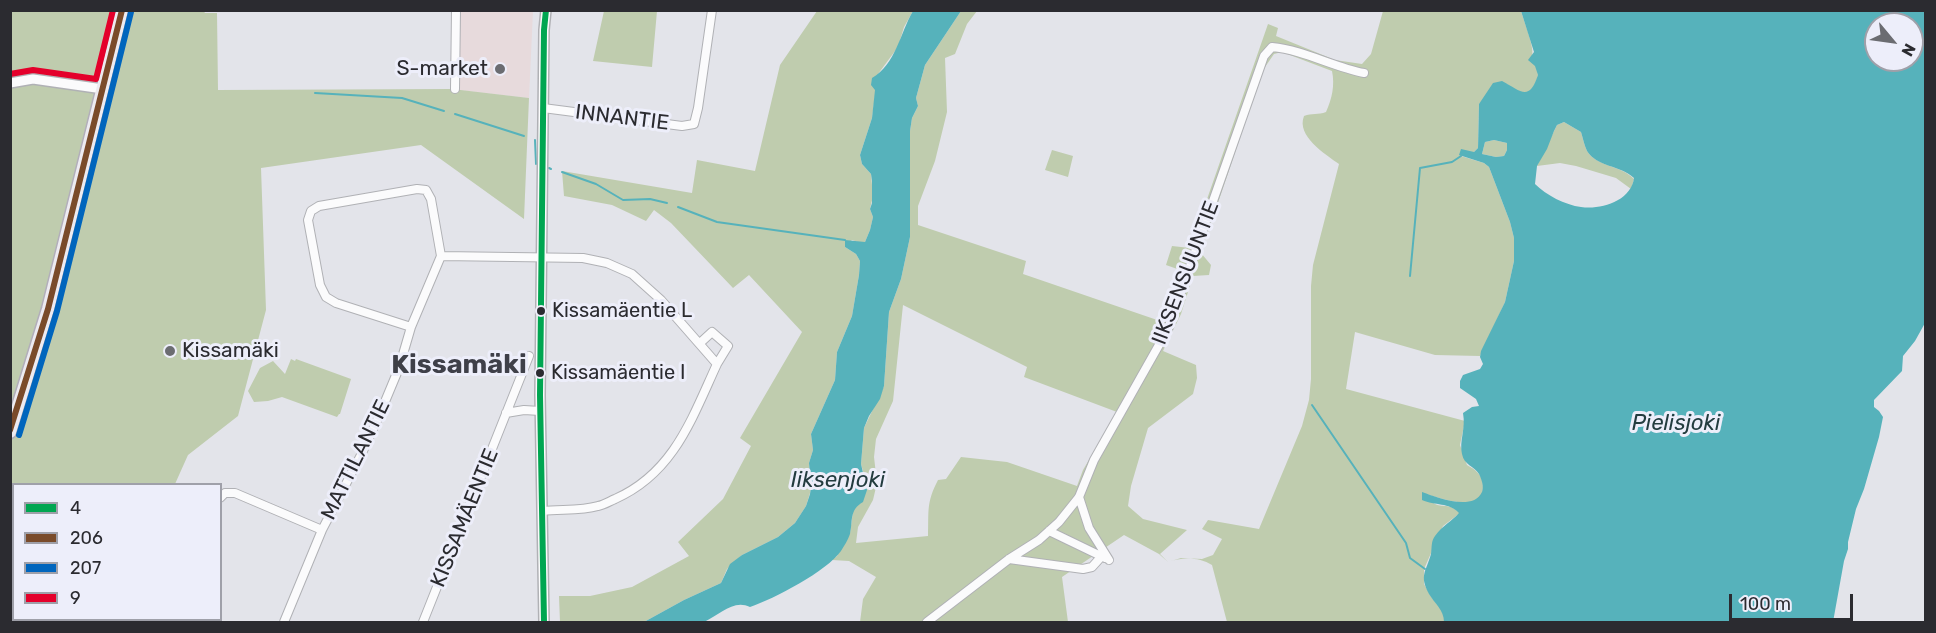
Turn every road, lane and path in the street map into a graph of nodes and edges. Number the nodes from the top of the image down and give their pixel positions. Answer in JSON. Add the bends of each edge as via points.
{"nodes":[{"id":1,"x":122,"y":10,"type":"edge"},
{"id":2,"x":456,"y":10,"type":"edge"},
{"id":3,"x":546,"y":10,"type":"edge"},
{"id":4,"x":711,"y":10,"type":"edge"},
{"id":5,"x":1364,"y":73,"type":"dead end"},
{"id":6,"x":10,"y":83,"type":"edge"},
{"id":7,"x":103,"y":89,"type":"junction"},
{"id":8,"x":455,"y":89,"type":"dead end"},
{"id":9,"x":543,"y":108,"type":"junction"},
{"id":10,"x":441,"y":256,"type":"junction"},
{"id":11,"x":543,"y":257,"type":"junction"},
{"id":12,"x":411,"y":327,"type":"junction"},
{"id":13,"x":700,"y":343,"type":"junction"},
{"id":14,"x":529,"y":356,"type":"dead end"},
{"id":15,"x":717,"y":364,"type":"junction"},
{"id":16,"x":540,"y":411,"type":"junction"},
{"id":17,"x":506,"y":413,"type":"junction"},
{"id":18,"x":10,"y":432,"type":"edge"},
{"id":19,"x":222,"y":496,"type":"edge"},
{"id":20,"x":1079,"y":497,"type":"junction"},
{"id":21,"x":543,"y":511,"type":"junction"},
{"id":22,"x":322,"y":530,"type":"junction"},
{"id":23,"x":1049,"y":531,"type":"junction"},
{"id":24,"x":1101,"y":557,"type":"junction"},
{"id":25,"x":1009,"y":559,"type":"junction"},
{"id":26,"x":284,"y":622,"type":"edge"},
{"id":27,"x":423,"y":622,"type":"edge"},
{"id":28,"x":544,"y":622,"type":"edge"},
{"id":29,"x":927,"y":622,"type":"edge"}],
"edges":[{"from":1,"to":7,"type":"main road"},
{"from":2,"to":8,"type":"street"},
{"from":3,"to":9,"type":"street"},
{"from":4,"to":9,"type":"street","name":"INNANTIE","via":[[694,124],[682,126]]},
{"from":5,"to":20,"type":"street","name":"IIKSENSUUNTIE","via":[[1286,48],[1272,47],[1264,56],[1168,329],[1094,460]]},
{"from":6,"to":7,"type":"street","via":[[33,79]]},
{"from":7,"to":18,"type":"main road","via":[[48,309]]},
{"from":9,"to":11,"type":"street"},
{"from":10,"to":11,"type":"street"},
{"from":10,"to":12,"type":"street","name":"MATTILANTIE"},
{"from":10,"to":12,"type":"street","via":[[426,190],[319,206],[311,211],[308,220],[320,285],[326,297]]},
{"from":11,"to":13,"type":"street","via":[[583,258],[632,274]]},
{"from":11,"to":16,"type":"street"},
{"from":12,"to":22,"type":"street","name":"MATTILANTIE","via":[[379,416]]},
{"from":13,"to":15,"type":"street"},
{"from":13,"to":15,"type":"street","via":[[712,332],[728,346]]},
{"from":14,"to":17,"type":"street","name":"KISSAMÄENTIE"},
{"from":15,"to":21,"type":"street","via":[[679,444],[652,477],[633,491],[598,506]]},
{"from":16,"to":17,"type":"street"},
{"from":16,"to":21,"type":"street"},
{"from":17,"to":27,"type":"street","name":"KISSAMÄENTIE"},
{"from":19,"to":22,"type":"street","via":[[236,493]]},
{"from":20,"to":23,"type":"street","name":"IIKSENSUUNTIE"},
{"from":20,"to":24,"type":"street","via":[[1089,528],[1109,560]]},
{"from":21,"to":28,"type":"street"},
{"from":22,"to":26,"type":"street","name":"MATTILANTIE"},
{"from":23,"to":24,"type":"street"},
{"from":23,"to":25,"type":"street","name":"IIKSENSUUNTIE"},
{"from":24,"to":25,"type":"street","via":[[1092,567],[1083,569]]},
{"from":25,"to":29,"type":"street","name":"IIKSENSUUNTIE"}]}
